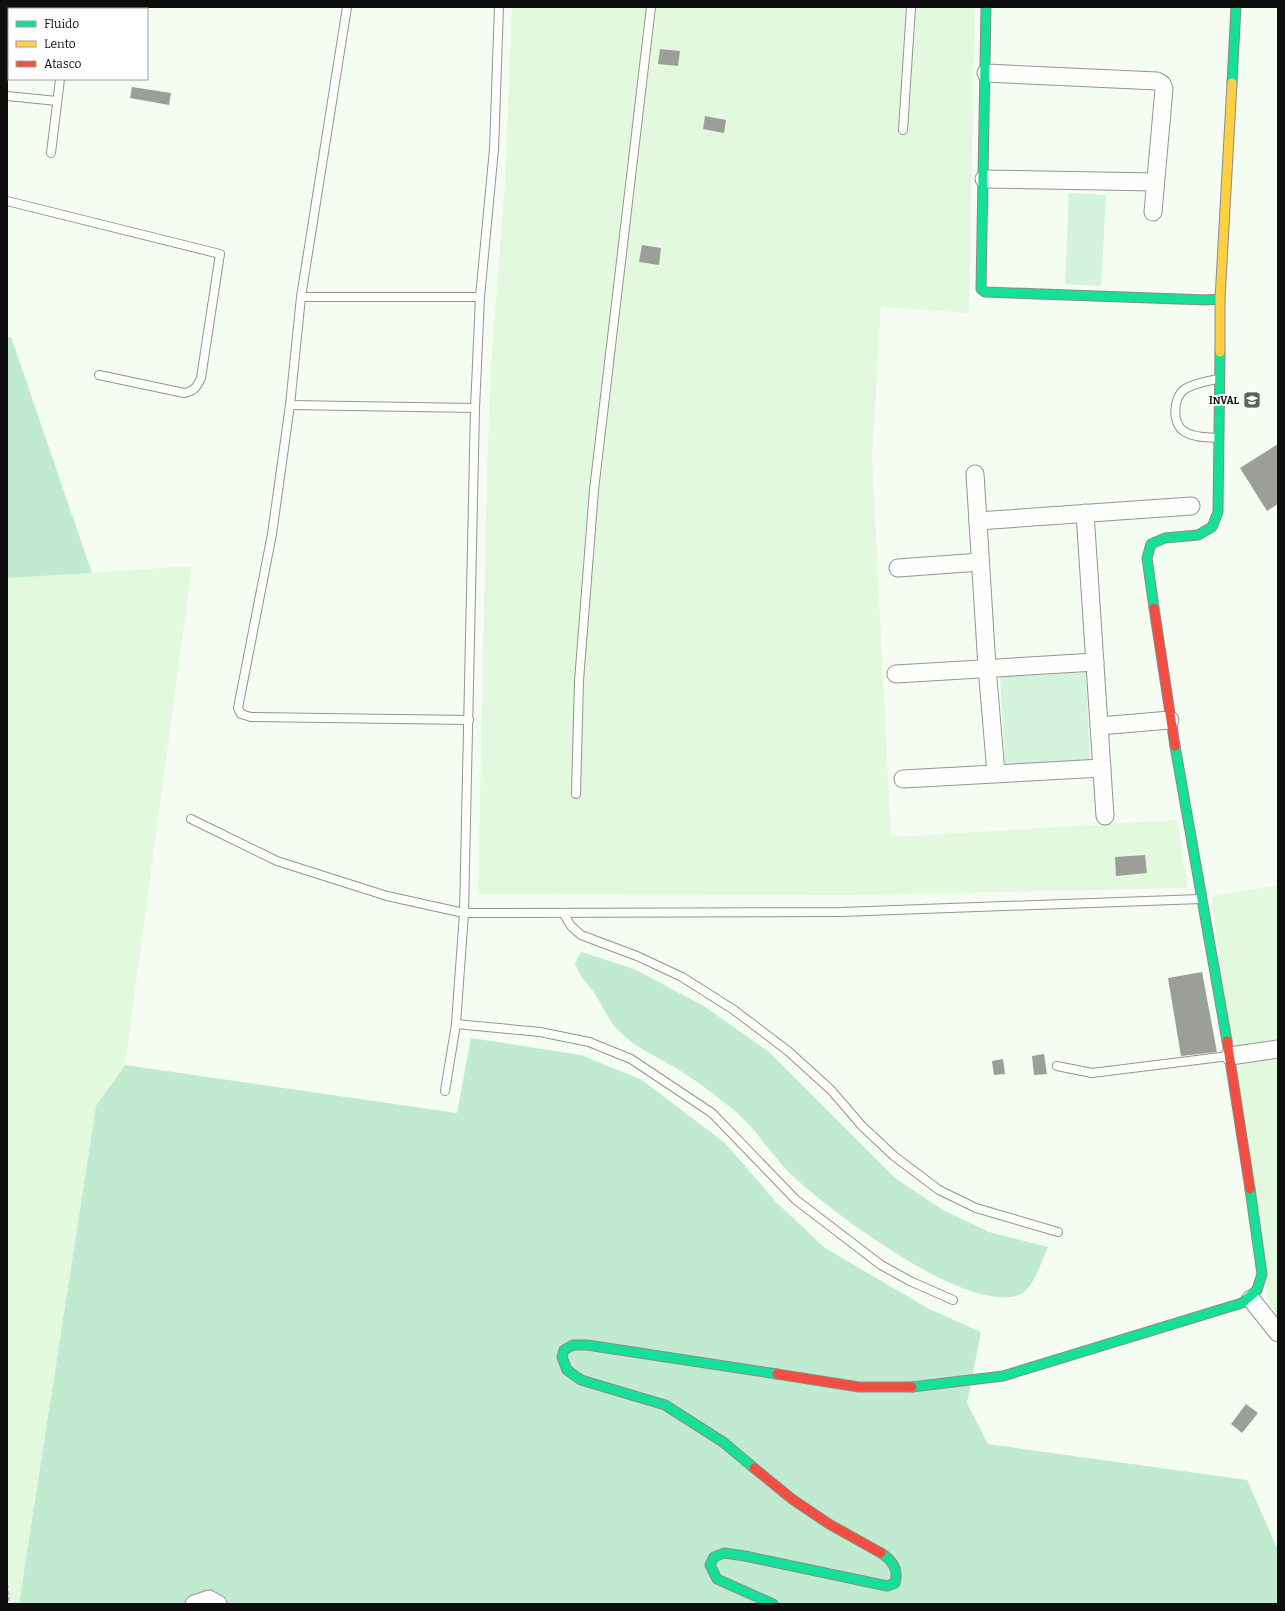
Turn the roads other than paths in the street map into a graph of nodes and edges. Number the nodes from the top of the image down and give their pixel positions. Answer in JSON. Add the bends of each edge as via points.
{"nodes":[{"id":1,"x":347,"y":7,"type":"edge"},
{"id":2,"x":499,"y":7,"type":"edge"},
{"id":3,"x":651,"y":7,"type":"edge"},
{"id":4,"x":911,"y":7,"type":"edge"},
{"id":5,"x":986,"y":7,"type":"edge"},
{"id":6,"x":1236,"y":7,"type":"edge"},
{"id":7,"x":986,"y":73,"type":"junction"},
{"id":8,"x":60,"y":80,"type":"edge"},
{"id":9,"x":7,"y":96,"type":"edge"},
{"id":10,"x":57,"y":101,"type":"junction"},
{"id":11,"x":903,"y":130,"type":"dead end"},
{"id":12,"x":51,"y":153,"type":"dead end"},
{"id":13,"x":984,"y":179,"type":"junction"},
{"id":14,"x":1155,"y":182,"type":"junction"},
{"id":15,"x":7,"y":201,"type":"edge"},
{"id":16,"x":1153,"y":212,"type":"dead end"},
{"id":17,"x":302,"y":297,"type":"junction"},
{"id":18,"x":480,"y":297,"type":"junction"},
{"id":19,"x":1220,"y":298,"type":"junction"},
{"id":20,"x":99,"y":374,"type":"dead end"},
{"id":21,"x":1219,"y":379,"type":"junction"},
{"id":22,"x":290,"y":404,"type":"junction"},
{"id":23,"x":475,"y":408,"type":"junction"},
{"id":24,"x":1218,"y":438,"type":"junction"},
{"id":25,"x":975,"y":474,"type":"dead end"},
{"id":26,"x":1191,"y":506,"type":"dead end"},
{"id":27,"x":1085,"y":513,"type":"junction"},
{"id":28,"x":978,"y":521,"type":"junction"},
{"id":29,"x":980,"y":562,"type":"junction"},
{"id":30,"x":898,"y":568,"type":"dead end"},
{"id":31,"x":1095,"y":662,"type":"junction"},
{"id":32,"x":987,"y":668,"type":"junction"},
{"id":33,"x":896,"y":674,"type":"dead end"},
{"id":34,"x":469,"y":720,"type":"junction"},
{"id":35,"x":1170,"y":720,"type":"junction"},
{"id":36,"x":1099,"y":726,"type":"junction"},
{"id":37,"x":1102,"y":768,"type":"junction"},
{"id":38,"x":996,"y":773,"type":"junction"},
{"id":39,"x":903,"y":779,"type":"dead end"},
{"id":40,"x":576,"y":794,"type":"dead end"},
{"id":41,"x":1105,"y":816,"type":"dead end"},
{"id":42,"x":191,"y":820,"type":"dead end"},
{"id":43,"x":1202,"y":899,"type":"junction"},
{"id":44,"x":563,"y":912,"type":"junction"},
{"id":45,"x":464,"y":913,"type":"junction"},
{"id":46,"x":456,"y":1024,"type":"junction"},
{"id":47,"x":1278,"y":1048,"type":"edge"},
{"id":48,"x":1230,"y":1056,"type":"junction"},
{"id":49,"x":1057,"y":1066,"type":"dead end"},
{"id":50,"x":445,"y":1091,"type":"dead end"},
{"id":51,"x":1058,"y":1232,"type":"dead end"},
{"id":52,"x":1251,"y":1299,"type":"junction"},
{"id":53,"x":953,"y":1300,"type":"dead end"},
{"id":54,"x":1278,"y":1333,"type":"edge"},
{"id":55,"x":194,"y":1604,"type":"edge"},
{"id":56,"x":218,"y":1604,"type":"edge"},
{"id":57,"x":773,"y":1604,"type":"edge"}],
"edges":[{"from":1,"to":17,"type":"lane"},
{"from":2,"to":18,"type":"lane","via":[[494,149]]},
{"from":3,"to":40,"type":"lane","via":[[594,490],[579,666]]},
{"from":4,"to":11,"type":"lane"},
{"from":5,"to":7,"type":"street"},
{"from":6,"to":19,"type":"street"},
{"from":7,"to":13,"type":"street"},
{"from":7,"to":14,"type":"street","via":[[1157,81],[1162,84],[1164,89]]},
{"from":8,"to":10,"type":"lane"},
{"from":9,"to":10,"type":"lane"},
{"from":10,"to":12,"type":"lane"},
{"from":13,"to":14,"type":"street"},
{"from":13,"to":19,"type":"street","via":[[981,286],[985,292],[1206,300]]},
{"from":14,"to":16,"type":"street"},
{"from":15,"to":20,"type":"lane","via":[[220,254],[201,378],[197,387],[191,392],[184,393]]},
{"from":17,"to":18,"type":"lane"},
{"from":17,"to":22,"type":"lane"},
{"from":18,"to":23,"type":"lane"},
{"from":19,"to":21,"type":"street"},
{"from":21,"to":24,"type":"street"},
{"from":21,"to":24,"type":"lane","via":[[1184,389],[1178,396],[1175,407],[1183,431],[1191,435]]},
{"from":22,"to":23,"type":"lane"},
{"from":22,"to":34,"type":"lane","via":[[272,534],[239,701],[238,708],[241,714],[251,717]]},
{"from":23,"to":34,"type":"lane"},
{"from":24,"to":35,"type":"street","via":[[1218,512],[1212,527],[1198,535],[1165,538],[1151,544],[1147,558]]},
{"from":25,"to":28,"type":"street"},
{"from":26,"to":27,"type":"street"},
{"from":27,"to":28,"type":"street"},
{"from":27,"to":31,"type":"street"},
{"from":28,"to":29,"type":"street"},
{"from":29,"to":30,"type":"street"},
{"from":29,"to":32,"type":"street"},
{"from":31,"to":32,"type":"street"},
{"from":31,"to":36,"type":"street"},
{"from":32,"to":33,"type":"street"},
{"from":32,"to":38,"type":"street"},
{"from":34,"to":45,"type":"lane"},
{"from":35,"to":36,"type":"street"},
{"from":35,"to":43,"type":"street"},
{"from":36,"to":37,"type":"street"},
{"from":37,"to":38,"type":"street"},
{"from":37,"to":41,"type":"street"},
{"from":38,"to":39,"type":"street"},
{"from":42,"to":45,"type":"lane","via":[[277,861],[387,896]]},
{"from":43,"to":44,"type":"lane","via":[[841,912]]},
{"from":43,"to":48,"type":"street"},
{"from":44,"to":45,"type":"lane"},
{"from":44,"to":51,"type":"lane","via":[[571,926],[581,935],[637,956],[682,977],[734,1010],[793,1056],[831,1090],[862,1126],[894,1156],[939,1190],[976,1208],[1007,1219]]},
{"from":45,"to":46,"type":"lane"},
{"from":46,"to":50,"type":"lane"},
{"from":46,"to":53,"type":"lane","via":[[532,1031],[582,1040],[631,1059],[712,1112],[796,1200],[881,1265]]},
{"from":47,"to":48,"type":"street"},
{"from":48,"to":49,"type":"lane","via":[[1092,1073]]},
{"from":48,"to":52,"type":"street","via":[[1262,1274],[1261,1283]]},
{"from":52,"to":54,"type":"street"},
{"from":52,"to":57,"type":"street","via":[[1237,1306],[1003,1376],[922,1386],[859,1387],[587,1346],[573,1346],[564,1350],[562,1357],[566,1370],[581,1380],[665,1405],[723,1442],[792,1499],[829,1524],[889,1558],[895,1566],[895,1583],[887,1586],[745,1556],[724,1553],[714,1557],[710,1565],[717,1579]]},
{"from":55,"to":56,"type":"street","via":[[209,1599]]}]}
